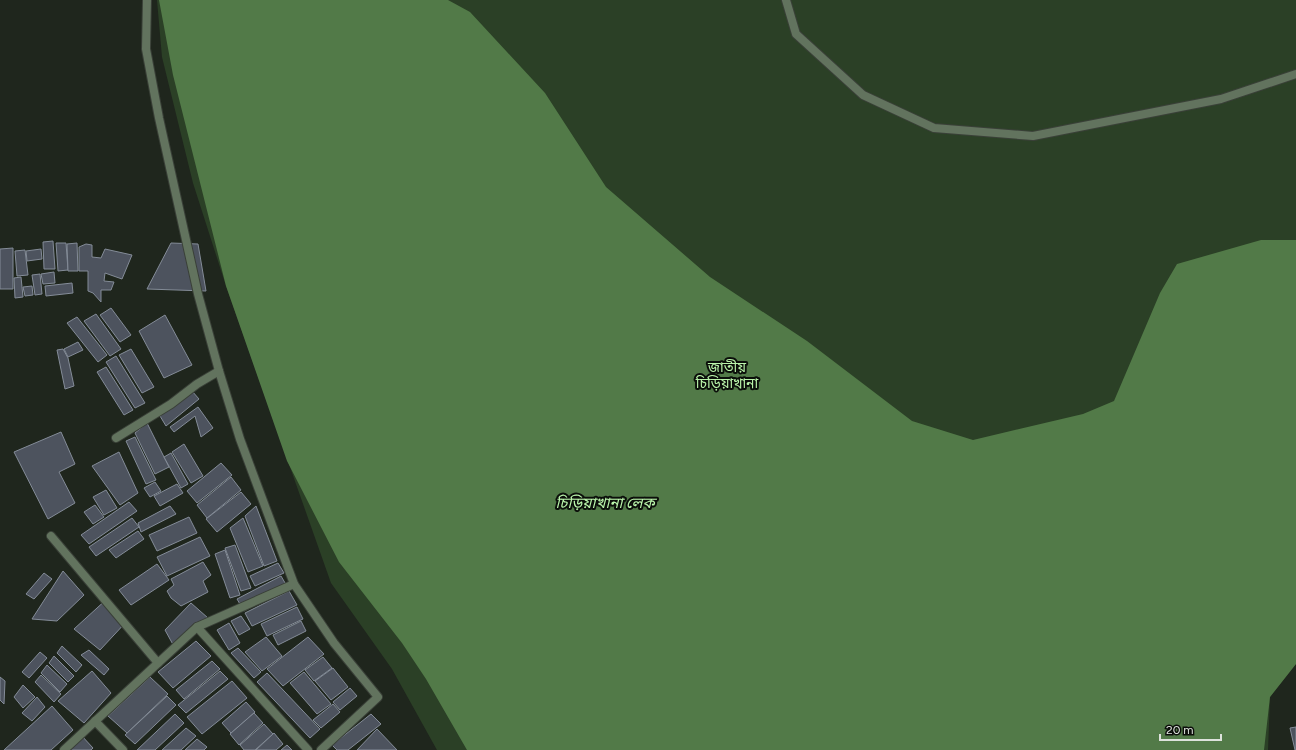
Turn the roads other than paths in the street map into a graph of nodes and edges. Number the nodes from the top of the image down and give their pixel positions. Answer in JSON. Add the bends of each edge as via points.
{"nodes":[{"id":1,"x":147,"y":0,"type":"edge"},
{"id":2,"x":786,"y":0,"type":"edge"},
{"id":3,"x":1296,"y":74,"type":"edge"},
{"id":4,"x":219,"y":371,"type":"junction"},
{"id":5,"x":116,"y":438,"type":"dead end"},
{"id":6,"x":51,"y":536,"type":"dead end"},
{"id":7,"x":294,"y":584,"type":"junction"},
{"id":8,"x":197,"y":627,"type":"junction"},
{"id":9,"x":158,"y":663,"type":"junction"},
{"id":10,"x":95,"y":721,"type":"junction"},
{"id":11,"x":64,"y":750,"type":"edge"},
{"id":12,"x":123,"y":750,"type":"edge"},
{"id":13,"x":308,"y":750,"type":"edge"},
{"id":14,"x":321,"y":750,"type":"edge"}],
"edges":[{"from":1,"to":4,"type":"street","via":[[146,48],[159,118],[198,294]]},
{"from":2,"to":3,"type":"street","via":[[796,34],[863,95],[934,128],[1033,136],[1221,99]]},
{"from":4,"to":5,"type":"street"},
{"from":4,"to":7,"type":"street","via":[[240,438]]},
{"from":6,"to":9,"type":"street"},
{"from":7,"to":8,"type":"street"},
{"from":7,"to":14,"type":"street","via":[[334,643],[378,697]]},
{"from":8,"to":9,"type":"street"},
{"from":8,"to":13,"type":"street"},
{"from":9,"to":10,"type":"street"},
{"from":10,"to":11,"type":"street"},
{"from":10,"to":12,"type":"street"}]}
